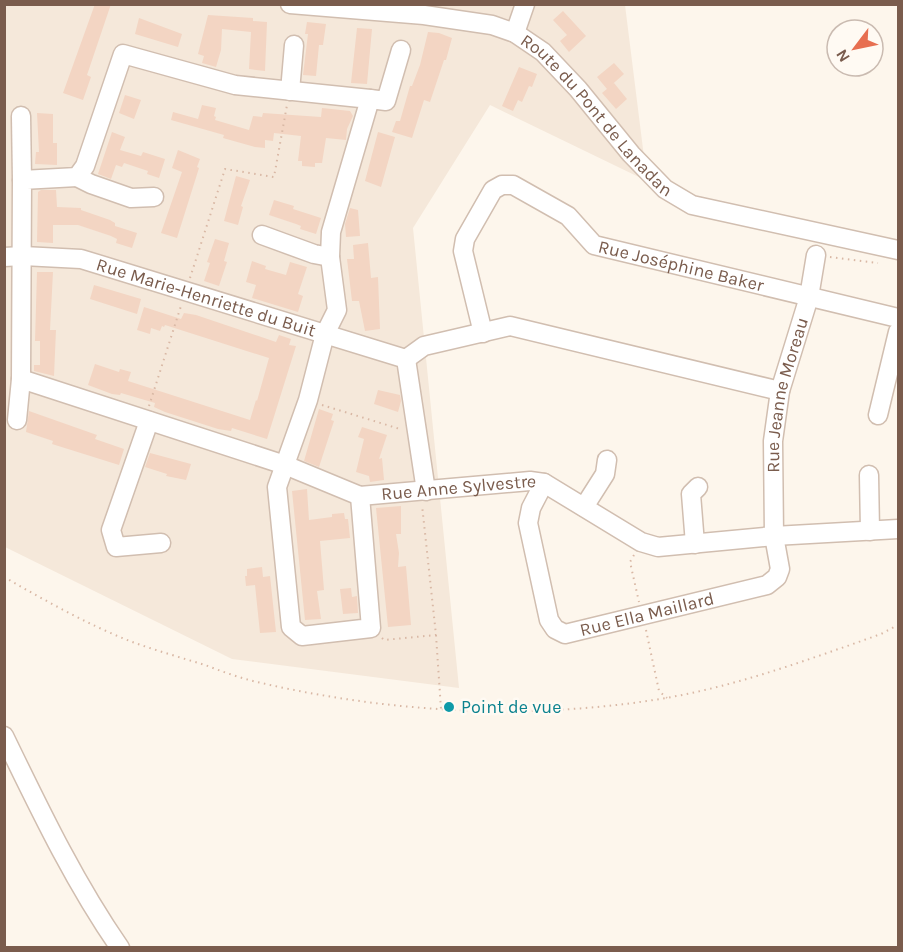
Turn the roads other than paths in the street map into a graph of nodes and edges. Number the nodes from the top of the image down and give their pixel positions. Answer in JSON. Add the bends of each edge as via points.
{"nodes":[{"id":1,"x":290,"y":4,"type":"edge"},
{"id":2,"x":525,"y":4,"type":"edge"},
{"id":3,"x":515,"y":33,"type":"junction"},
{"id":4,"x":294,"y":45,"type":"dead end"},
{"id":5,"x":401,"y":50,"type":"dead end"},
{"id":6,"x":290,"y":91,"type":"junction"},
{"id":7,"x":370,"y":99,"type":"junction"},
{"id":8,"x":21,"y":116,"type":"dead end"},
{"id":9,"x":77,"y":177,"type":"junction"},
{"id":10,"x":22,"y":180,"type":"junction"},
{"id":11,"x":154,"y":197,"type":"dead end"},
{"id":12,"x":262,"y":235,"type":"dead end"},
{"id":13,"x":816,"y":255,"type":"road end"},
{"id":14,"x":23,"y":256,"type":"junction"},
{"id":15,"x":4,"y":257,"type":"edge"},
{"id":16,"x":330,"y":257,"type":"junction"},
{"id":17,"x":893,"y":257,"type":"edge"},
{"id":18,"x":809,"y":297,"type":"junction"},
{"id":19,"x":898,"y":318,"type":"edge"},
{"id":20,"x":898,"y":332,"type":"edge"},
{"id":21,"x":483,"y":333,"type":"junction"},
{"id":22,"x":325,"y":334,"type":"junction"},
{"id":23,"x":406,"y":358,"type":"junction"},
{"id":24,"x":21,"y":380,"type":"junction"},
{"id":25,"x":780,"y":391,"type":"junction"},
{"id":26,"x":878,"y":415,"type":"dead end"},
{"id":27,"x":17,"y":420,"type":"dead end"},
{"id":28,"x":149,"y":421,"type":"junction"},
{"id":29,"x":607,"y":460,"type":"dead end"},
{"id":30,"x":285,"y":465,"type":"junction"},
{"id":31,"x":869,"y":475,"type":"dead end"},
{"id":32,"x":544,"y":483,"type":"junction"},
{"id":33,"x":698,"y":487,"type":"dead end"},
{"id":34,"x":423,"y":491,"type":"junction"},
{"id":35,"x":360,"y":496,"type":"junction"},
{"id":36,"x":584,"y":507,"type":"junction"},
{"id":37,"x":898,"y":529,"type":"edge"},
{"id":38,"x":870,"y":531,"type":"junction"},
{"id":39,"x":774,"y":536,"type":"junction"},
{"id":40,"x":160,"y":543,"type":"dead end"},
{"id":41,"x":695,"y":544,"type":"junction"},
{"id":42,"x":4,"y":736,"type":"edge"},
{"id":43,"x":120,"y":948,"type":"edge"}],
"edges":[{"from":1,"to":3,"type":"street","name":"Route du Pont de Lanadan","via":[[424,15],[492,25]]},
{"from":2,"to":3,"type":"street"},
{"from":3,"to":17,"type":"street","name":"Route du Pont de Lanadan","via":[[543,52],[665,189],[692,205]]},
{"from":4,"to":6,"type":"street"},
{"from":5,"to":7,"type":"street","via":[[386,101]]},
{"from":6,"to":7,"type":"street"},
{"from":6,"to":9,"type":"street","via":[[236,84],[123,54],[85,166]]},
{"from":7,"to":16,"type":"street","via":[[331,232]]},
{"from":8,"to":10,"type":"street"},
{"from":9,"to":10,"type":"street"},
{"from":9,"to":11,"type":"street","via":[[131,198]]},
{"from":10,"to":14,"type":"street"},
{"from":12,"to":16,"type":"street"},
{"from":13,"to":18,"type":"street","name":"Rue Jeanne Moreau"},
{"from":14,"to":15,"type":"street","name":"Rue Marie-Henriette du Buit"},
{"from":14,"to":22,"type":"street","name":"Rue Marie-Henriette du Buit","via":[[81,259]]},
{"from":14,"to":24,"type":"street"},
{"from":16,"to":22,"type":"street","via":[[337,310]]},
{"from":18,"to":19,"type":"street","name":"Rue Joséphine Baker"},
{"from":18,"to":21,"type":"street","name":"Rue Joséphine Baker","via":[[594,245],[568,216],[513,185],[502,185],[493,190],[465,239],[464,251]]},
{"from":18,"to":25,"type":"street","name":"Rue Jeanne Moreau"},
{"from":20,"to":26,"type":"street"},
{"from":21,"to":23,"type":"street","via":[[424,346]]},
{"from":21,"to":25,"type":"street","via":[[510,326]]},
{"from":22,"to":23,"type":"street","name":"Rue Marie-Henriette du Buit"},
{"from":22,"to":30,"type":"street","via":[[308,400]]},
{"from":23,"to":34,"type":"street"},
{"from":24,"to":27,"type":"street"},
{"from":24,"to":28,"type":"street","name":"Rue Anne Sylvestre"},
{"from":25,"to":39,"type":"street","name":"Rue Jeanne Moreau","via":[[773,441]]},
{"from":28,"to":30,"type":"street","name":"Rue Anne Sylvestre"},
{"from":28,"to":40,"type":"street","via":[[111,530],[116,547]]},
{"from":29,"to":36,"type":"street","via":[[604,474]]},
{"from":30,"to":35,"type":"street","name":"Rue Anne Sylvestre"},
{"from":30,"to":35,"type":"street","via":[[277,487],[291,627],[302,636],[371,628]]},
{"from":31,"to":38,"type":"street"},
{"from":32,"to":34,"type":"street","name":"Rue Anne Sylvestre"},
{"from":32,"to":36,"type":"street","name":"Rue Anne Sylvestre"},
{"from":32,"to":39,"type":"street","name":"Rue Ella Maillard","via":[[528,523],[549,620],[565,634],[767,585],[780,569]]},
{"from":33,"to":41,"type":"street","via":[[691,494]]},
{"from":34,"to":35,"type":"street","name":"Rue Anne Sylvestre"},
{"from":36,"to":41,"type":"street","name":"Rue Anne Sylvestre","via":[[658,548]]},
{"from":37,"to":38,"type":"street","name":"Rue Anne Sylvestre"},
{"from":38,"to":39,"type":"street","name":"Rue Anne Sylvestre"},
{"from":39,"to":41,"type":"street","name":"Rue Anne Sylvestre"},
{"from":42,"to":43,"type":"street","via":[[46,823]]}]}
